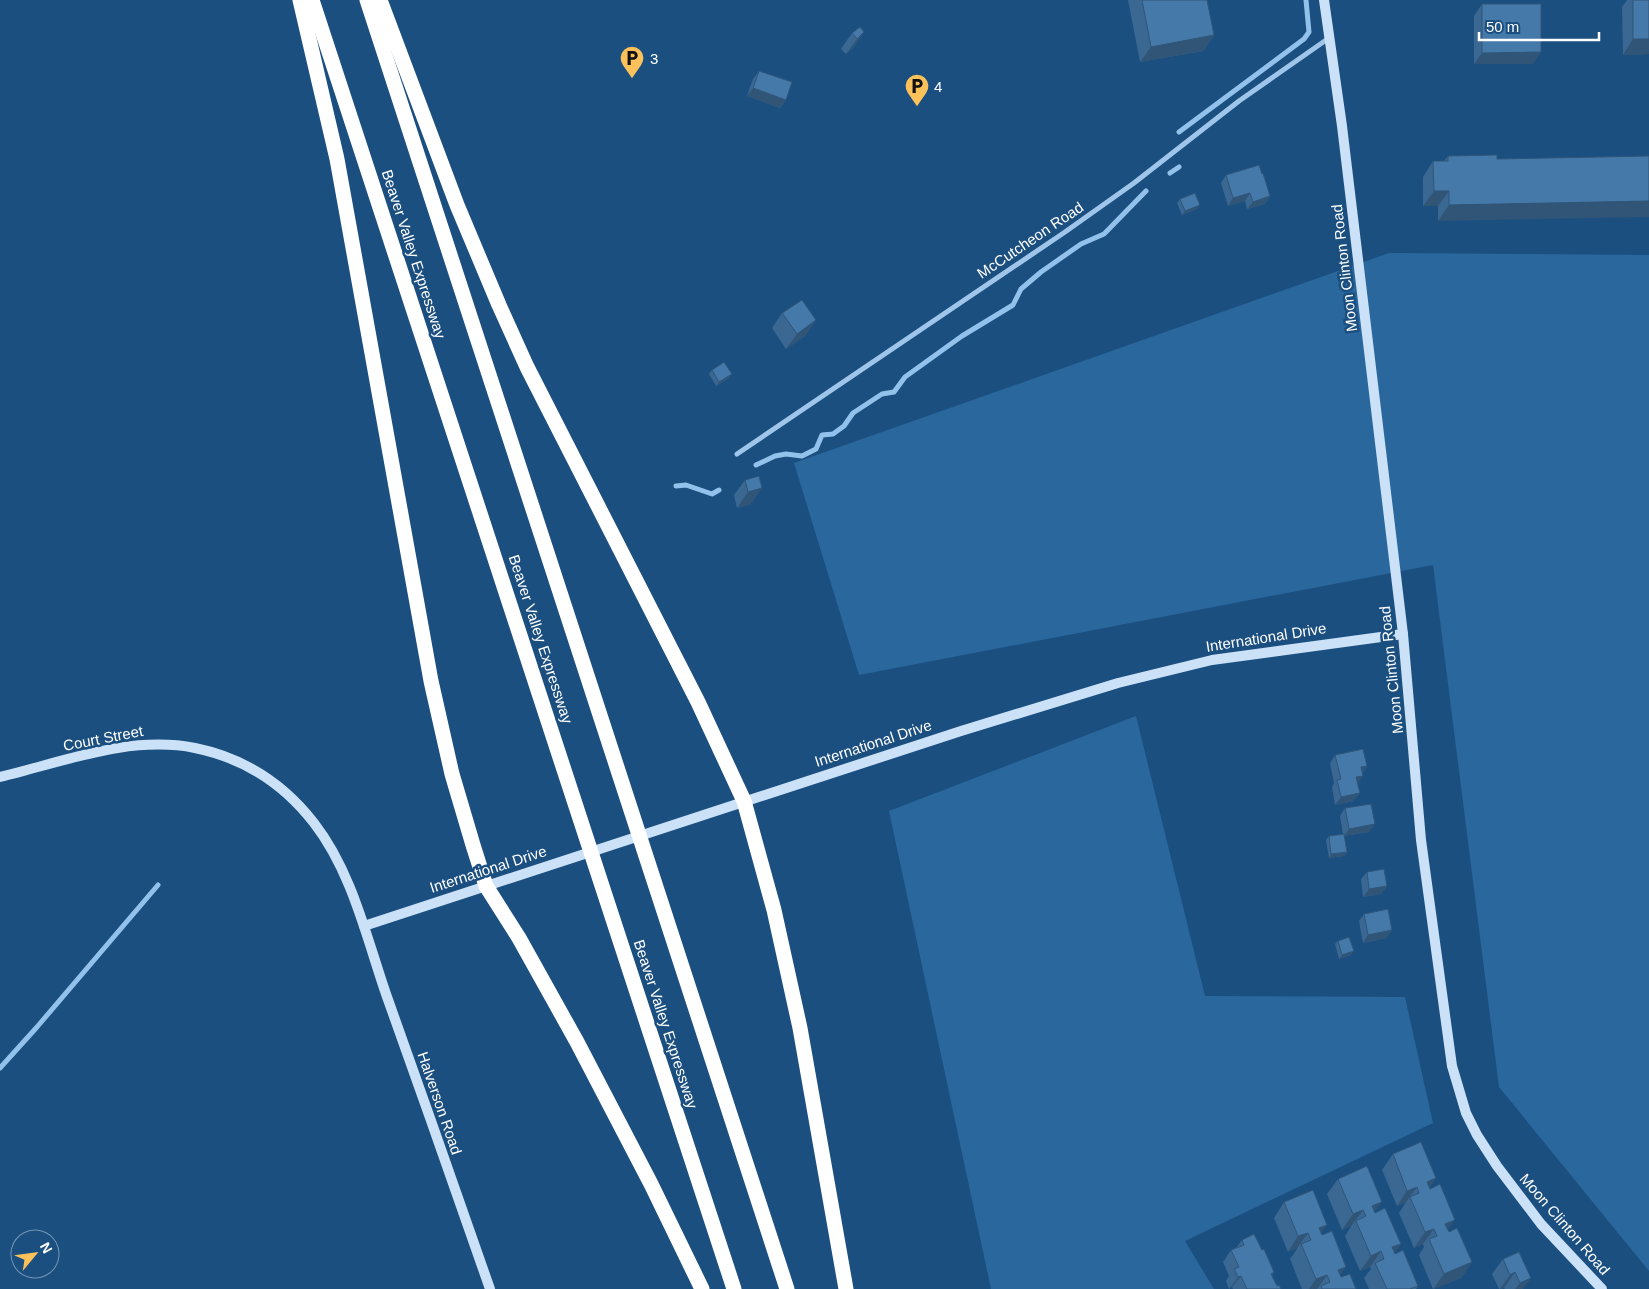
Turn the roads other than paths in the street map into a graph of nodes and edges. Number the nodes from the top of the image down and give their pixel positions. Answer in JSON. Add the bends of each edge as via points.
{"nodes":[{"id":1,"x":300,"y":0,"type":"edge"},
{"id":2,"x":312,"y":0,"type":"edge"},
{"id":3,"x":367,"y":0,"type":"edge"},
{"id":4,"x":380,"y":0,"type":"edge"},
{"id":5,"x":1324,"y":0,"type":"edge"},
{"id":6,"x":1329,"y":38,"type":"junction"},
{"id":7,"x":737,"y":454,"type":"dead end"},
{"id":8,"x":1403,"y":634,"type":"junction"},
{"id":9,"x":0,"y":777,"type":"edge"},
{"id":10,"x":744,"y":801,"type":"junction"},
{"id":11,"x":486,"y":886,"type":"junction"},
{"id":12,"x":364,"y":926,"type":"junction"},
{"id":13,"x":490,"y":1289,"type":"edge"},
{"id":14,"x":702,"y":1289,"type":"edge"},
{"id":15,"x":734,"y":1289,"type":"edge"},
{"id":16,"x":788,"y":1289,"type":"edge"},
{"id":17,"x":846,"y":1289,"type":"edge"},
{"id":18,"x":1602,"y":1289,"type":"edge"}],
"edges":[{"from":1,"to":11,"type":"highway","via":[[337,159],[431,681],[452,774]]},
{"from":2,"to":15,"type":"highway","name":"Beaver Valley Expressway"},
{"from":3,"to":16,"type":"highway"},
{"from":4,"to":10,"type":"highway","via":[[499,305],[698,702]]},
{"from":5,"to":6,"type":"street","name":"Moon Clinton Road"},
{"from":6,"to":7,"type":"street","name":"McCutcheon Road","via":[[1239,101],[1073,227]]},
{"from":6,"to":8,"type":"street","name":"Moon Clinton Road"},
{"from":8,"to":10,"type":"street","name":"International Drive","via":[[1264,652],[1168,669],[1035,707]]},
{"from":8,"to":18,"type":"street","name":"Moon Clinton Road","via":[[1422,840],[1452,1066],[1459,1091],[1477,1135],[1497,1166],[1541,1224]]},
{"from":9,"to":12,"type":"street","name":"Court Street","via":[[106,750],[150,744],[194,748],[248,766],[286,792],[314,823],[342,870]]},
{"from":10,"to":11,"type":"street","name":"International Drive"},
{"from":10,"to":17,"type":"highway","via":[[774,910],[800,1028]]},
{"from":11,"to":12,"type":"street","name":"International Drive"},
{"from":11,"to":14,"type":"highway","via":[[577,1042]]},
{"from":12,"to":13,"type":"street","name":"Halverson Road"}]}
